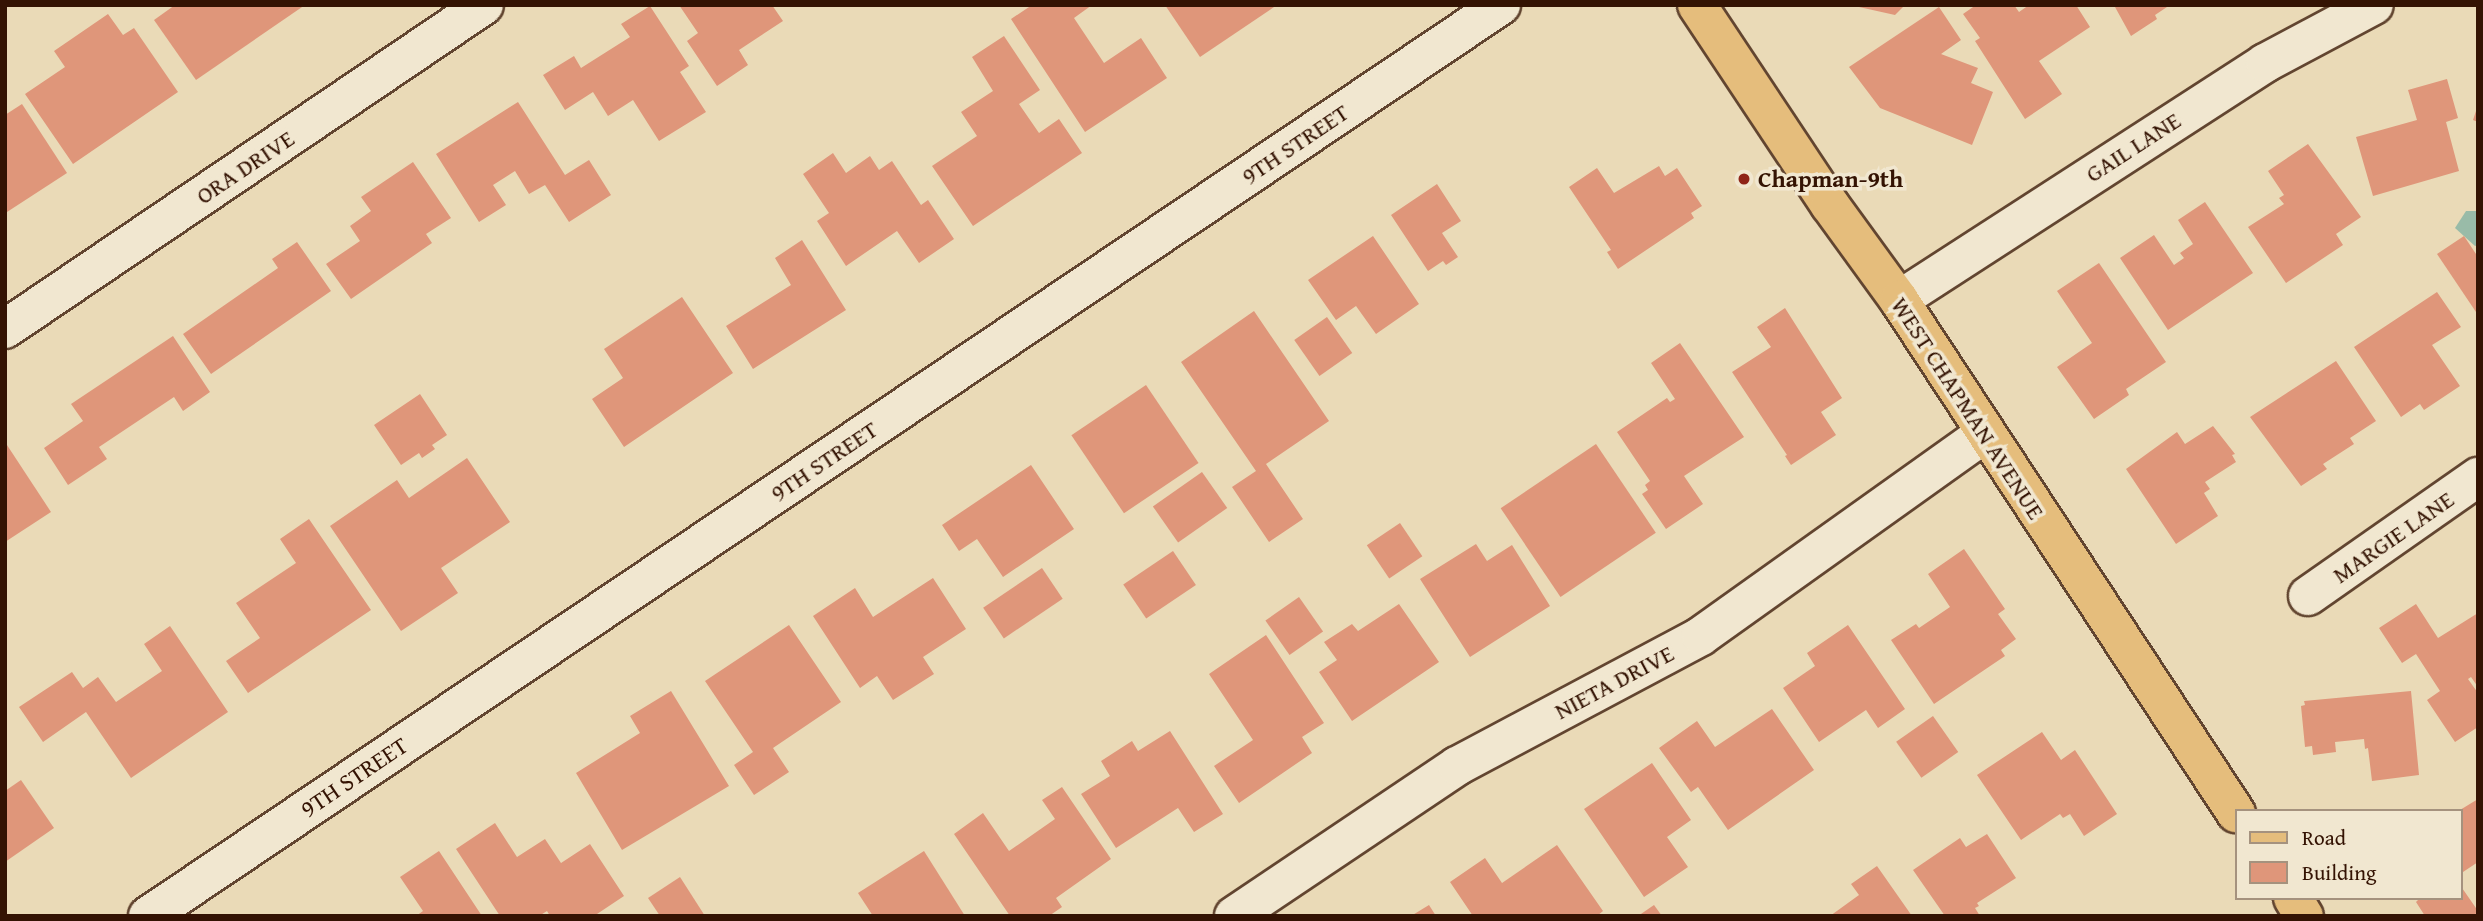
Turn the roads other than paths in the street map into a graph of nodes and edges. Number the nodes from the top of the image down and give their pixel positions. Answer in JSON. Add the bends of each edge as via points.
{"nodes":[{"id":1,"x":484,"y":5,"type":"edge"},
{"id":2,"x":1501,"y":5,"type":"edge"},
{"id":3,"x":1697,"y":5,"type":"edge"},
{"id":4,"x":2374,"y":5,"type":"edge"},
{"id":5,"x":1899,"y":300,"type":"junction"},
{"id":6,"x":5,"y":329,"type":"edge"},
{"id":7,"x":1984,"y":434,"type":"junction"},
{"id":8,"x":2478,"y":477,"type":"edge"},
{"id":9,"x":2308,"y":596,"type":"dead end"},
{"id":10,"x":2234,"y":810,"type":"edge"},
{"id":11,"x":2294,"y":900,"type":"edge"},
{"id":12,"x":148,"y":916,"type":"edge"},
{"id":13,"x":1234,"y":916,"type":"edge"},
{"id":14,"x":2304,"y":916,"type":"edge"}],
"edges":[{"from":1,"to":6,"type":"street","name":"ORA DRIVE"},
{"from":2,"to":12,"type":"street","name":"9TH STREET"},
{"from":3,"to":5,"type":"main road","name":"WEST CHAPMAN AVENUE"},
{"from":4,"to":5,"type":"street","name":"GAIL LANE","via":[[2265,63]]},
{"from":5,"to":7,"type":"main road","name":"WEST CHAPMAN AVENUE"},
{"from":7,"to":10,"type":"main road","name":"WEST CHAPMAN AVENUE"},
{"from":7,"to":13,"type":"street","name":"NIETA DRIVE","via":[[1701,636],[1457,766]]},
{"from":8,"to":9,"type":"street","name":"MARGIE LANE"},
{"from":11,"to":14,"type":"main road"}]}
